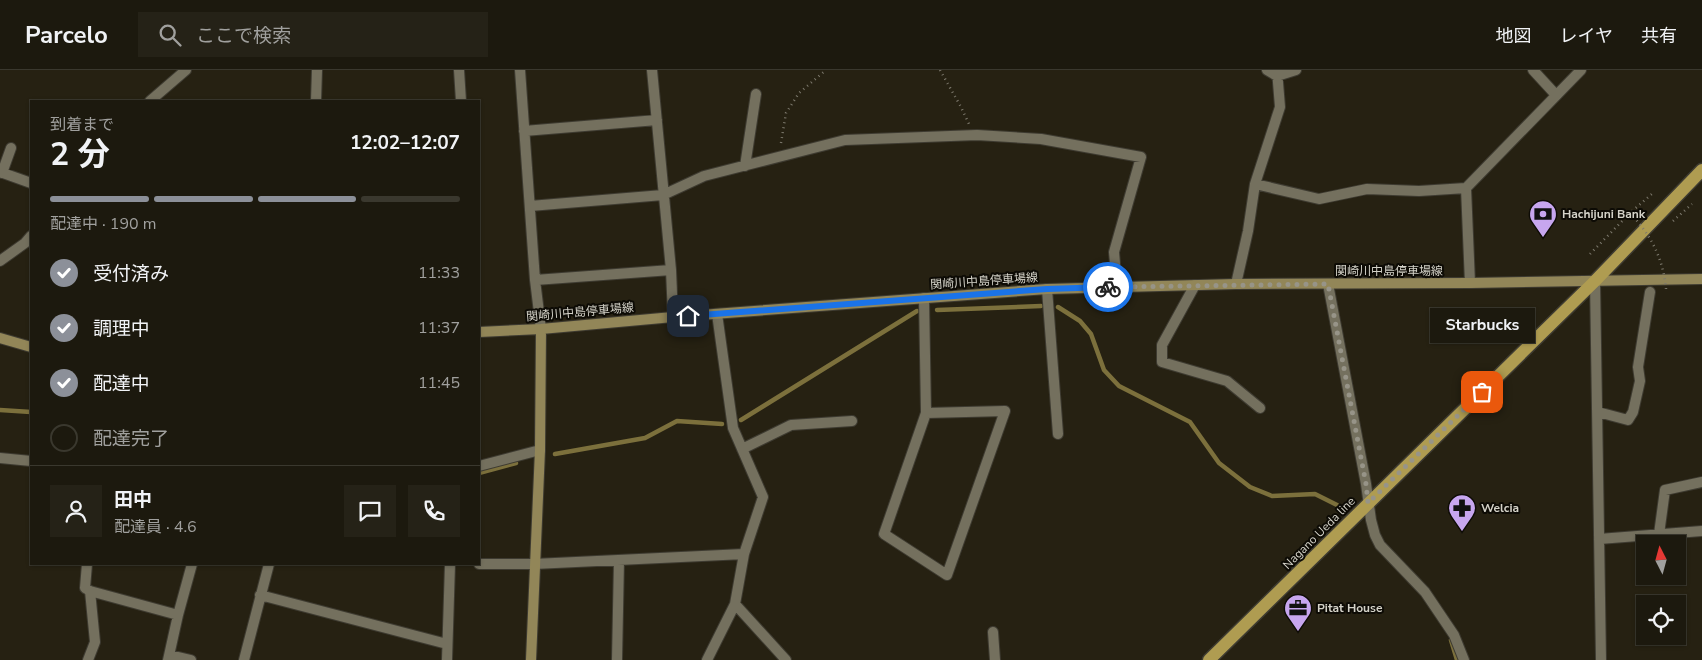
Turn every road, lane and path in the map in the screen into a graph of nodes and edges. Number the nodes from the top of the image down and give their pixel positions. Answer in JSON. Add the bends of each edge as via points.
{"nodes":[{"id":1,"x":186,"y":70,"type":"edge"},
{"id":2,"x":317,"y":70,"type":"edge"},
{"id":3,"x":459,"y":70,"type":"edge"},
{"id":4,"x":520,"y":70,"type":"edge"},
{"id":5,"x":652,"y":70,"type":"edge"},
{"id":6,"x":826,"y":70,"type":"edge"},
{"id":7,"x":940,"y":70,"type":"edge"},
{"id":8,"x":1267,"y":70,"type":"edge"},
{"id":9,"x":1296,"y":70,"type":"edge"},
{"id":10,"x":1533,"y":70,"type":"edge"},
{"id":11,"x":1581,"y":70,"type":"edge"},
{"id":12,"x":1277,"y":73,"type":"edge"},
{"id":13,"x":756,"y":94,"type":"dead end"},
{"id":14,"x":1556,"y":95,"type":"junction"},
{"id":15,"x":151,"y":100,"type":"edge"},
{"id":16,"x":316,"y":100,"type":"edge"},
{"id":17,"x":461,"y":100,"type":"edge"},
{"id":18,"x":656,"y":120,"type":"junction"},
{"id":19,"x":524,"y":131,"type":"junction"},
{"id":20,"x":971,"y":136,"type":"junction"},
{"id":21,"x":11,"y":148,"type":"dead end"},
{"id":22,"x":779,"y":157,"type":"junction"},
{"id":23,"x":745,"y":166,"type":"junction"},
{"id":24,"x":1702,"y":170,"type":"edge"},
{"id":25,"x":1,"y":172,"type":"edge"},
{"id":26,"x":30,"y":184,"type":"edge"},
{"id":27,"x":1255,"y":184,"type":"junction"},
{"id":28,"x":1466,"y":188,"type":"junction"},
{"id":29,"x":1652,"y":193,"type":"dead end"},
{"id":30,"x":663,"y":195,"type":"junction"},
{"id":31,"x":530,"y":206,"type":"junction"},
{"id":32,"x":1630,"y":213,"type":"junction"},
{"id":33,"x":30,"y":237,"type":"edge"},
{"id":34,"x":1590,"y":254,"type":"dead end"},
{"id":35,"x":0,"y":262,"type":"edge"},
{"id":36,"x":671,"y":270,"type":"junction"},
{"id":37,"x":1702,"y":279,"type":"edge"},
{"id":38,"x":536,"y":280,"type":"junction"},
{"id":39,"x":1595,"y":281,"type":"junction"},
{"id":40,"x":1470,"y":283,"type":"junction"},
{"id":41,"x":1236,"y":284,"type":"junction"},
{"id":42,"x":1328,"y":284,"type":"junction"},
{"id":43,"x":1195,"y":285,"type":"junction"},
{"id":44,"x":1117,"y":287,"type":"junction"},
{"id":45,"x":1047,"y":289,"type":"junction"},
{"id":46,"x":1666,"y":289,"type":"dead end"},
{"id":47,"x":1650,"y":292,"type":"dead end"},
{"id":48,"x":924,"y":298,"type":"junction"},
{"id":49,"x":717,"y":314,"type":"junction"},
{"id":50,"x":673,"y":317,"type":"junction"},
{"id":51,"x":541,"y":329,"type":"junction"},
{"id":52,"x":480,"y":332,"type":"edge"},
{"id":53,"x":0,"y":338,"type":"edge"},
{"id":54,"x":30,"y":346,"type":"edge"},
{"id":55,"x":1260,"y":408,"type":"dead end"},
{"id":56,"x":1598,"y":412,"type":"junction"},
{"id":57,"x":926,"y":413,"type":"junction"},
{"id":58,"x":852,"y":421,"type":"dead end"},
{"id":59,"x":1058,"y":434,"type":"dead end"},
{"id":60,"x":742,"y":449,"type":"junction"},
{"id":61,"x":540,"y":450,"type":"junction"},
{"id":62,"x":0,"y":458,"type":"edge"},
{"id":63,"x":30,"y":461,"type":"edge"},
{"id":64,"x":480,"y":466,"type":"edge"},
{"id":65,"x":1702,"y":482,"type":"edge"},
{"id":66,"x":1368,"y":503,"type":"junction"},
{"id":67,"x":1702,"y":531,"type":"edge"},
{"id":68,"x":1659,"y":534,"type":"junction"},
{"id":69,"x":1599,"y":539,"type":"junction"},
{"id":70,"x":744,"y":554,"type":"junction"},
{"id":71,"x":619,"y":560,"type":"junction"},
{"id":72,"x":480,"y":564,"type":"edge"},
{"id":73,"x":534,"y":564,"type":"junction"},
{"id":74,"x":87,"y":565,"type":"edge"},
{"id":75,"x":192,"y":565,"type":"edge"},
{"id":76,"x":269,"y":565,"type":"edge"},
{"id":77,"x":450,"y":565,"type":"edge"},
{"id":78,"x":90,"y":591,"type":"junction"},
{"id":79,"x":260,"y":595,"type":"junction"},
{"id":80,"x":734,"y":604,"type":"junction"},
{"id":81,"x":178,"y":615,"type":"junction"},
{"id":82,"x":993,"y":632,"type":"dead end"},
{"id":83,"x":448,"y":644,"type":"junction"},
{"id":84,"x":169,"y":657,"type":"edge"},
{"id":85,"x":88,"y":660,"type":"edge"},
{"id":86,"x":191,"y":660,"type":"edge"},
{"id":87,"x":244,"y":660,"type":"edge"},
{"id":88,"x":447,"y":660,"type":"edge"},
{"id":89,"x":531,"y":660,"type":"edge"},
{"id":90,"x":617,"y":660,"type":"edge"},
{"id":91,"x":708,"y":660,"type":"edge"},
{"id":92,"x":786,"y":660,"type":"edge"},
{"id":93,"x":995,"y":660,"type":"edge"},
{"id":94,"x":1209,"y":660,"type":"edge"},
{"id":95,"x":1464,"y":660,"type":"edge"},
{"id":96,"x":1601,"y":660,"type":"edge"}],
"edges":[{"from":1,"to":15,"type":"street"},
{"from":2,"to":16,"type":"street"},
{"from":3,"to":17,"type":"street"},
{"from":4,"to":19,"type":"street"},
{"from":5,"to":18,"type":"street"},
{"from":6,"to":22,"type":"path","via":[[799,93],[786,113]]},
{"from":7,"to":20,"type":"path","via":[[961,107]]},
{"from":8,"to":12,"type":"street"},
{"from":9,"to":12,"type":"street"},
{"from":10,"to":14,"type":"street"},
{"from":11,"to":14,"type":"street"},
{"from":12,"to":27,"type":"street","via":[[1280,107]]},
{"from":13,"to":23,"type":"street"},
{"from":14,"to":28,"type":"street"},
{"from":18,"to":19,"type":"street"},
{"from":18,"to":30,"type":"street"},
{"from":19,"to":31,"type":"street"},
{"from":20,"to":22,"type":"street","via":[[845,140]]},
{"from":20,"to":44,"type":"street","via":[[1041,140],[1141,157],[1114,252]]},
{"from":21,"to":25,"type":"street"},
{"from":22,"to":23,"type":"street"},
{"from":23,"to":30,"type":"street","via":[[704,176]]},
{"from":24,"to":39,"type":"main road","name":"Nagano Ueda line"},
{"from":25,"to":26,"type":"street"},
{"from":27,"to":28,"type":"street","via":[[1319,199],[1367,189],[1420,191]]},
{"from":27,"to":41,"type":"street"},
{"from":28,"to":40,"type":"street"},
{"from":29,"to":32,"type":"path"},
{"from":30,"to":31,"type":"street"},
{"from":30,"to":36,"type":"street"},
{"from":31,"to":38,"type":"street"},
{"from":32,"to":34,"type":"path"},
{"from":32,"to":46,"type":"path","bridge":true,"via":[[1658,252]]},
{"from":33,"to":35,"type":"street"},
{"from":36,"to":38,"type":"street"},
{"from":36,"to":50,"type":"street"},
{"from":37,"to":39,"type":"main road","name":"関崎川中島停車場線"},
{"from":38,"to":51,"type":"street"},
{"from":39,"to":40,"type":"main road","name":"関崎川中島停車場線"},
{"from":39,"to":56,"type":"street"},
{"from":39,"to":66,"type":"main road","name":"Nagano Ueda line"},
{"from":40,"to":42,"type":"main road","name":"関崎川中島停車場線"},
{"from":41,"to":42,"type":"main road","name":"関崎川中島停車場線"},
{"from":41,"to":43,"type":"main road","name":"関崎川中島停車場線"},
{"from":42,"to":66,"type":"street"},
{"from":43,"to":44,"type":"main road","name":"関崎川中島停車場線"},
{"from":43,"to":55,"type":"street","via":[[1162,345],[1162,362],[1226,382]]},
{"from":44,"to":45,"type":"main road","name":"関崎川中島停車場線"},
{"from":45,"to":48,"type":"main road","name":"関崎川中島停車場線"},
{"from":45,"to":59,"type":"street"},
{"from":47,"to":56,"type":"street","via":[[1638,367],[1640,381],[1633,412],[1628,420]]},
{"from":48,"to":49,"type":"main road","name":"関崎川中島停車場線"},
{"from":48,"to":57,"type":"street"},
{"from":49,"to":50,"type":"main road","name":"関崎川中島停車場線"},
{"from":49,"to":60,"type":"street","via":[[733,428]]},
{"from":50,"to":51,"type":"main road","name":"関崎川中島停車場線"},
{"from":51,"to":52,"type":"main road","name":"関崎川中島停車場線"},
{"from":51,"to":61,"type":"main road"},
{"from":53,"to":54,"type":"main road"},
{"from":56,"to":69,"type":"street"},
{"from":57,"to":57,"type":"street","via":[[884,534],[947,575],[1005,411]]},
{"from":58,"to":60,"type":"street","via":[[791,425]]},
{"from":60,"to":70,"type":"street","via":[[763,497]]},
{"from":61,"to":64,"type":"street"},
{"from":61,"to":73,"type":"main road"},
{"from":62,"to":63,"type":"street"},
{"from":65,"to":68,"type":"street","via":[[1665,490]]},
{"from":66,"to":94,"type":"main road","name":"Nagano Ueda line"},
{"from":66,"to":95,"type":"street","via":[[1380,545],[1425,592],[1454,635]]},
{"from":67,"to":68,"type":"street"},
{"from":68,"to":69,"type":"street"},
{"from":69,"to":96,"type":"street"},
{"from":70,"to":71,"type":"street"},
{"from":70,"to":80,"type":"street"},
{"from":71,"to":73,"type":"street"},
{"from":71,"to":90,"type":"street"},
{"from":72,"to":73,"type":"street"},
{"from":73,"to":89,"type":"main road"},
{"from":74,"to":78,"type":"street","via":[[85,588]]},
{"from":75,"to":81,"type":"street"},
{"from":76,"to":79,"type":"street"},
{"from":77,"to":83,"type":"street"},
{"from":78,"to":81,"type":"street"},
{"from":78,"to":85,"type":"street","via":[[95,642]]},
{"from":79,"to":83,"type":"street"},
{"from":79,"to":87,"type":"street"},
{"from":80,"to":91,"type":"street"},
{"from":80,"to":92,"type":"street"},
{"from":81,"to":84,"type":"street"},
{"from":82,"to":93,"type":"street"},
{"from":83,"to":88,"type":"street"},
{"from":84,"to":86,"type":"street"}]}
